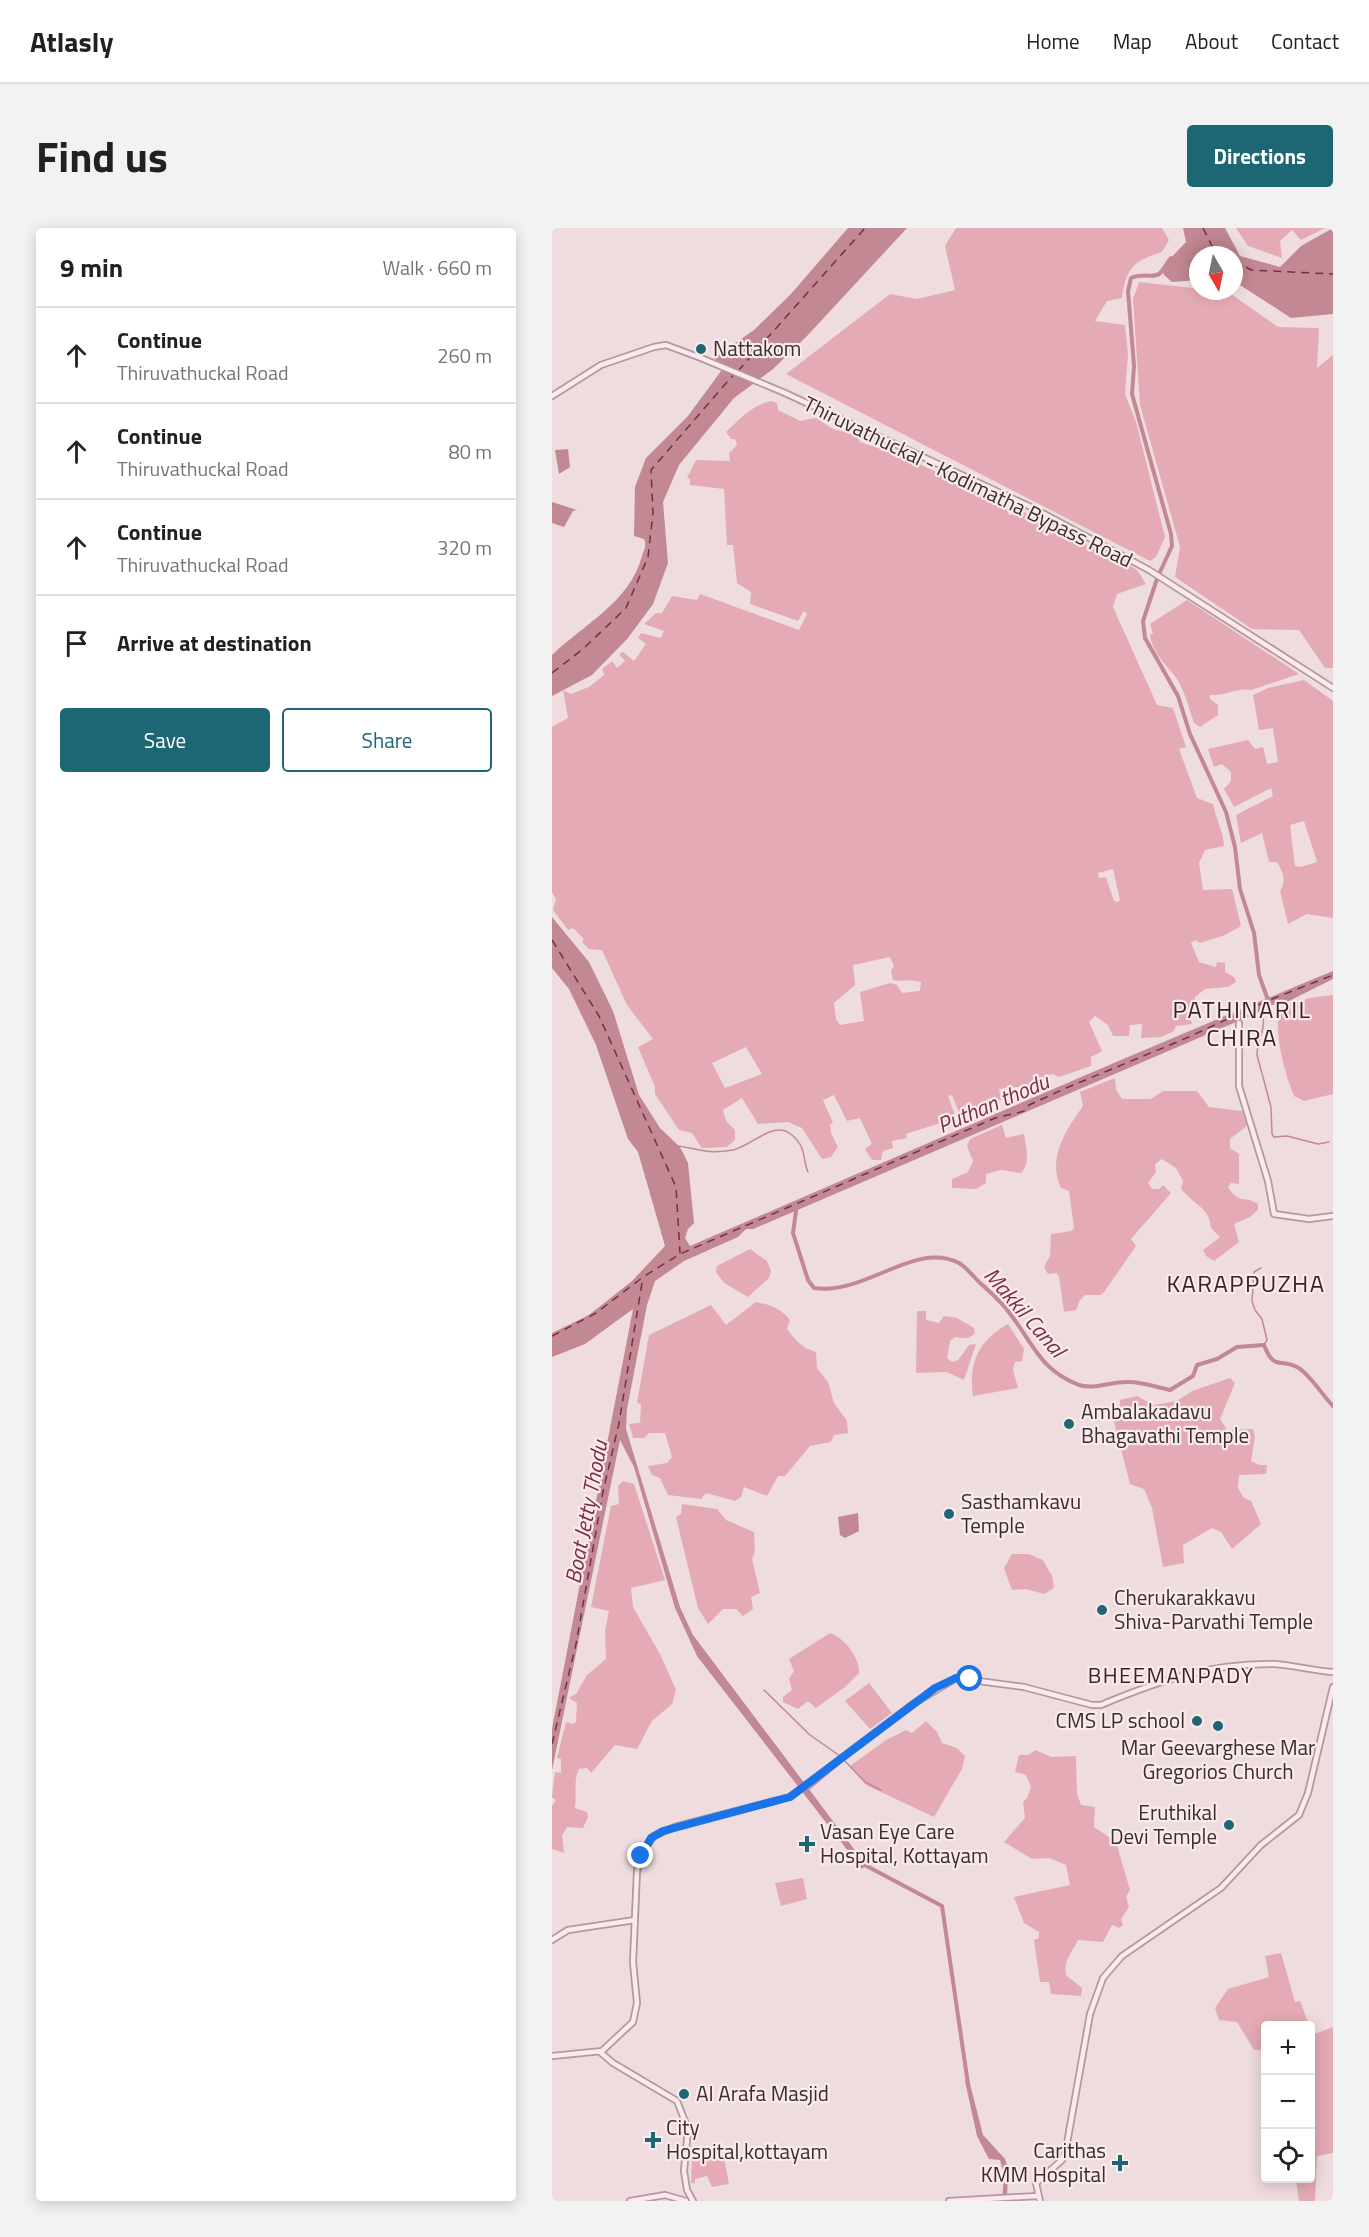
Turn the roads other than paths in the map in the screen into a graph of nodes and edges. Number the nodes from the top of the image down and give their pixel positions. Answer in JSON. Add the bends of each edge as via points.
{"nodes":[{"id":1,"x":552,"y":396,"type":"edge"},
{"id":2,"x":1333,"y":688,"type":"edge"},
{"id":3,"x":1239,"y":1023,"type":"dead end"},
{"id":4,"x":1333,"y":1216,"type":"edge"},
{"id":5,"x":1333,"y":1672,"type":"edge"},
{"id":6,"x":1333,"y":1687,"type":"edge"},
{"id":7,"x":635,"y":1920,"type":"junction"},
{"id":8,"x":552,"y":1940,"type":"edge"},
{"id":9,"x":600,"y":2052,"type":"junction"},
{"id":10,"x":552,"y":2055,"type":"edge"},
{"id":11,"x":1039,"y":2198,"type":"edge"},
{"id":12,"x":630,"y":2201,"type":"edge"},
{"id":13,"x":686,"y":2201,"type":"edge"},
{"id":14,"x":693,"y":2201,"type":"edge"},
{"id":15,"x":949,"y":2201,"type":"edge"}],
"edges":[{"from":1,"to":2,"type":"main road","name":"Thiruvathuckal - Kodimatha Bypass Road","via":[[601,365],[654,347],[666,345],[701,358],[1033,508],[1149,570]]},
{"from":3,"to":4,"type":"main road","via":[[1239,1086],[1274,1214],[1309,1219]]},
{"from":5,"to":7,"type":"main road","via":[[1274,1664],[1195,1671],[1101,1705],[1024,1687],[956,1678],[919,1699],[782,1800],[677,1826],[654,1836],[639,1862]]},
{"from":6,"to":11,"type":"main road","via":[[1304,1808],[1266,1839],[1216,1892],[1122,1956],[1103,1978],[1090,2014],[1066,2149],[1062,2160],[1037,2181]]},
{"from":7,"to":8,"type":"main road","via":[[568,1930]]},
{"from":7,"to":9,"type":"main road","via":[[636,2015],[625,2032]]},
{"from":9,"to":10,"type":"main road"},
{"from":9,"to":14,"type":"main road","via":[[677,2102],[688,2129],[684,2171]]},
{"from":11,"to":15,"type":"main road"},
{"from":12,"to":13,"type":"main road","via":[[665,2195]]}]}
